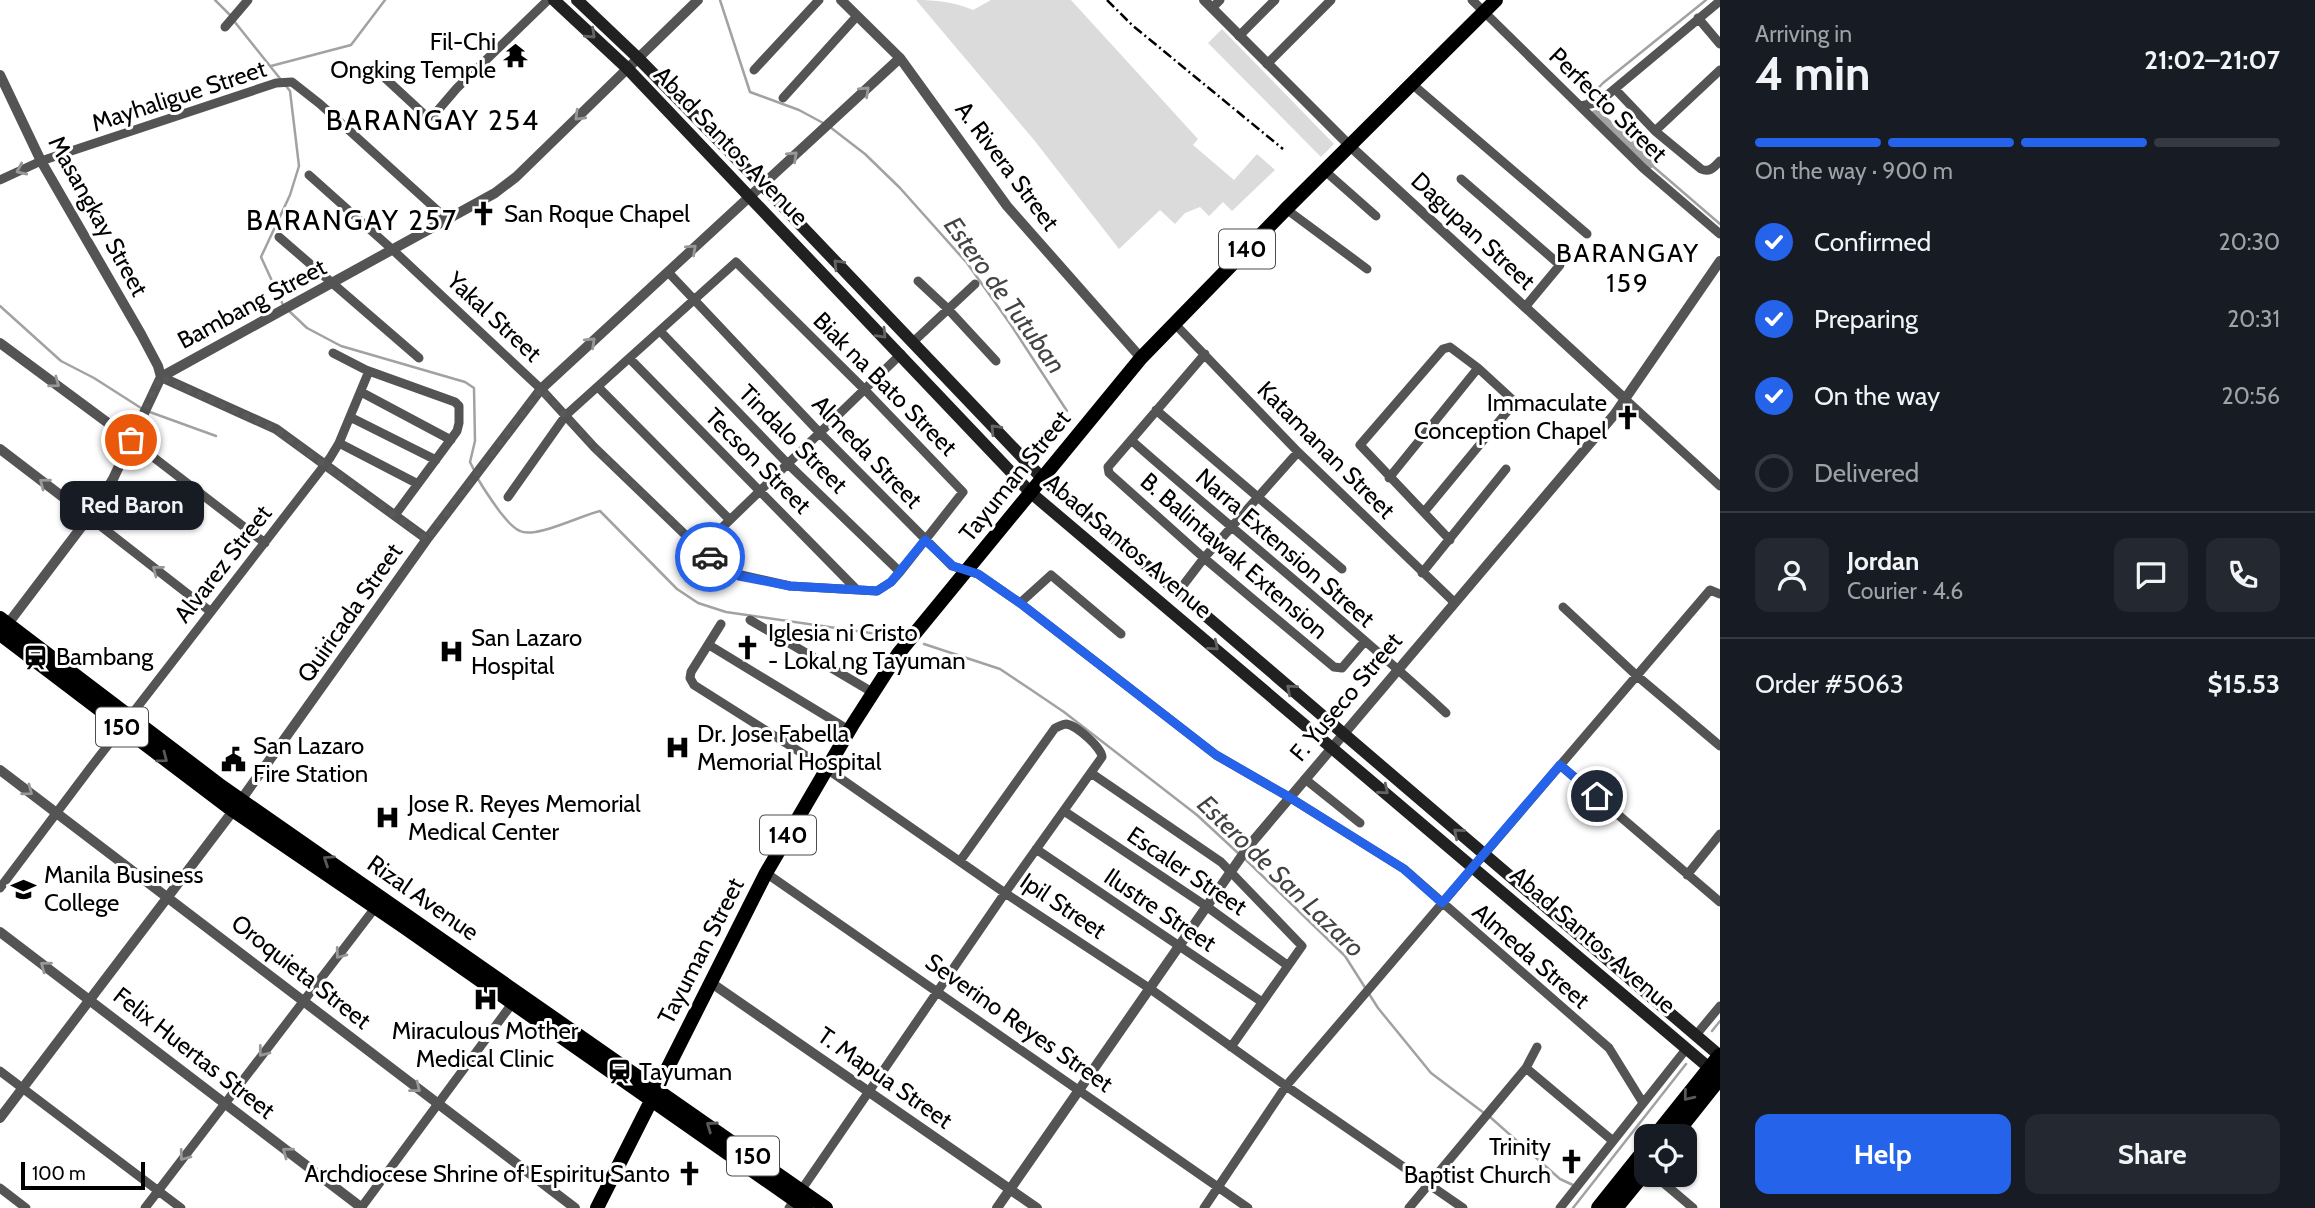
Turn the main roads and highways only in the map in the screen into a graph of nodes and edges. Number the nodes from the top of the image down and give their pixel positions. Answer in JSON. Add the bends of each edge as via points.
{"nodes":[{"id":1,"x":554,"y":0,"type":"edge"},
{"id":2,"x":577,"y":0,"type":"edge"},
{"id":3,"x":1496,"y":0,"type":"edge"},
{"id":4,"x":1042,"y":478,"type":"junction"},
{"id":5,"x":1030,"y":492,"type":"junction"},
{"id":6,"x":2,"y":629,"type":"edge"},
{"id":7,"x":1720,"y":1056,"type":"edge"},
{"id":8,"x":1720,"y":1077,"type":"edge"},
{"id":9,"x":653,"y":1095,"type":"junction"},
{"id":10,"x":1666,"y":1124,"type":"edge"},
{"id":11,"x":1684,"y":1124,"type":"edge"},
{"id":12,"x":1634,"y":1164,"type":"edge"},
{"id":13,"x":1634,"y":1186,"type":"edge"},
{"id":14,"x":798,"y":1202,"type":"edge"},
{"id":15,"x":597,"y":1208,"type":"edge"},
{"id":16,"x":826,"y":1208,"type":"edge"},
{"id":17,"x":1599,"y":1208,"type":"edge"},
{"id":18,"x":1618,"y":1208,"type":"edge"}],
"edges":[{"from":1,"to":5,"type":"main road","name":"Abad Santos Avenue","one_way":true,"via":[[627,68]]},
{"from":4,"to":2,"type":"main road","name":"Abad Santos Avenue","one_way":true,"via":[[762,185]]},
{"from":3,"to":4,"type":"main road","name":"Tayuman Street","number":"140","via":[[1174,323]]},
{"from":4,"to":5,"type":"main road","name":"Tayuman Street","number":"140"},
{"from":7,"to":4,"type":"main road","name":"Abad Santos Avenue","one_way":true},
{"from":5,"to":8,"type":"main road","name":"Abad Santos Avenue","one_way":true},
{"from":5,"to":9,"type":"main road","name":"Tayuman Street","number":"140","via":[[872,692],[766,873]]},
{"from":6,"to":9,"type":"main road","name":"Rizal Avenue","number":"150","via":[[217,791]]},
{"from":7,"to":10,"type":"highway","one_way":true},
{"from":8,"to":11,"type":"highway"},
{"from":9,"to":14,"type":"main road","name":"Rizal Avenue","number":"150"},
{"from":9,"to":15,"type":"main road","name":"Tayuman Street","number":"140"},
{"from":12,"to":17,"type":"highway"},
{"from":13,"to":18,"type":"highway"},
{"from":14,"to":16,"type":"main road","name":"Rizal Avenue","number":"150"}]}
